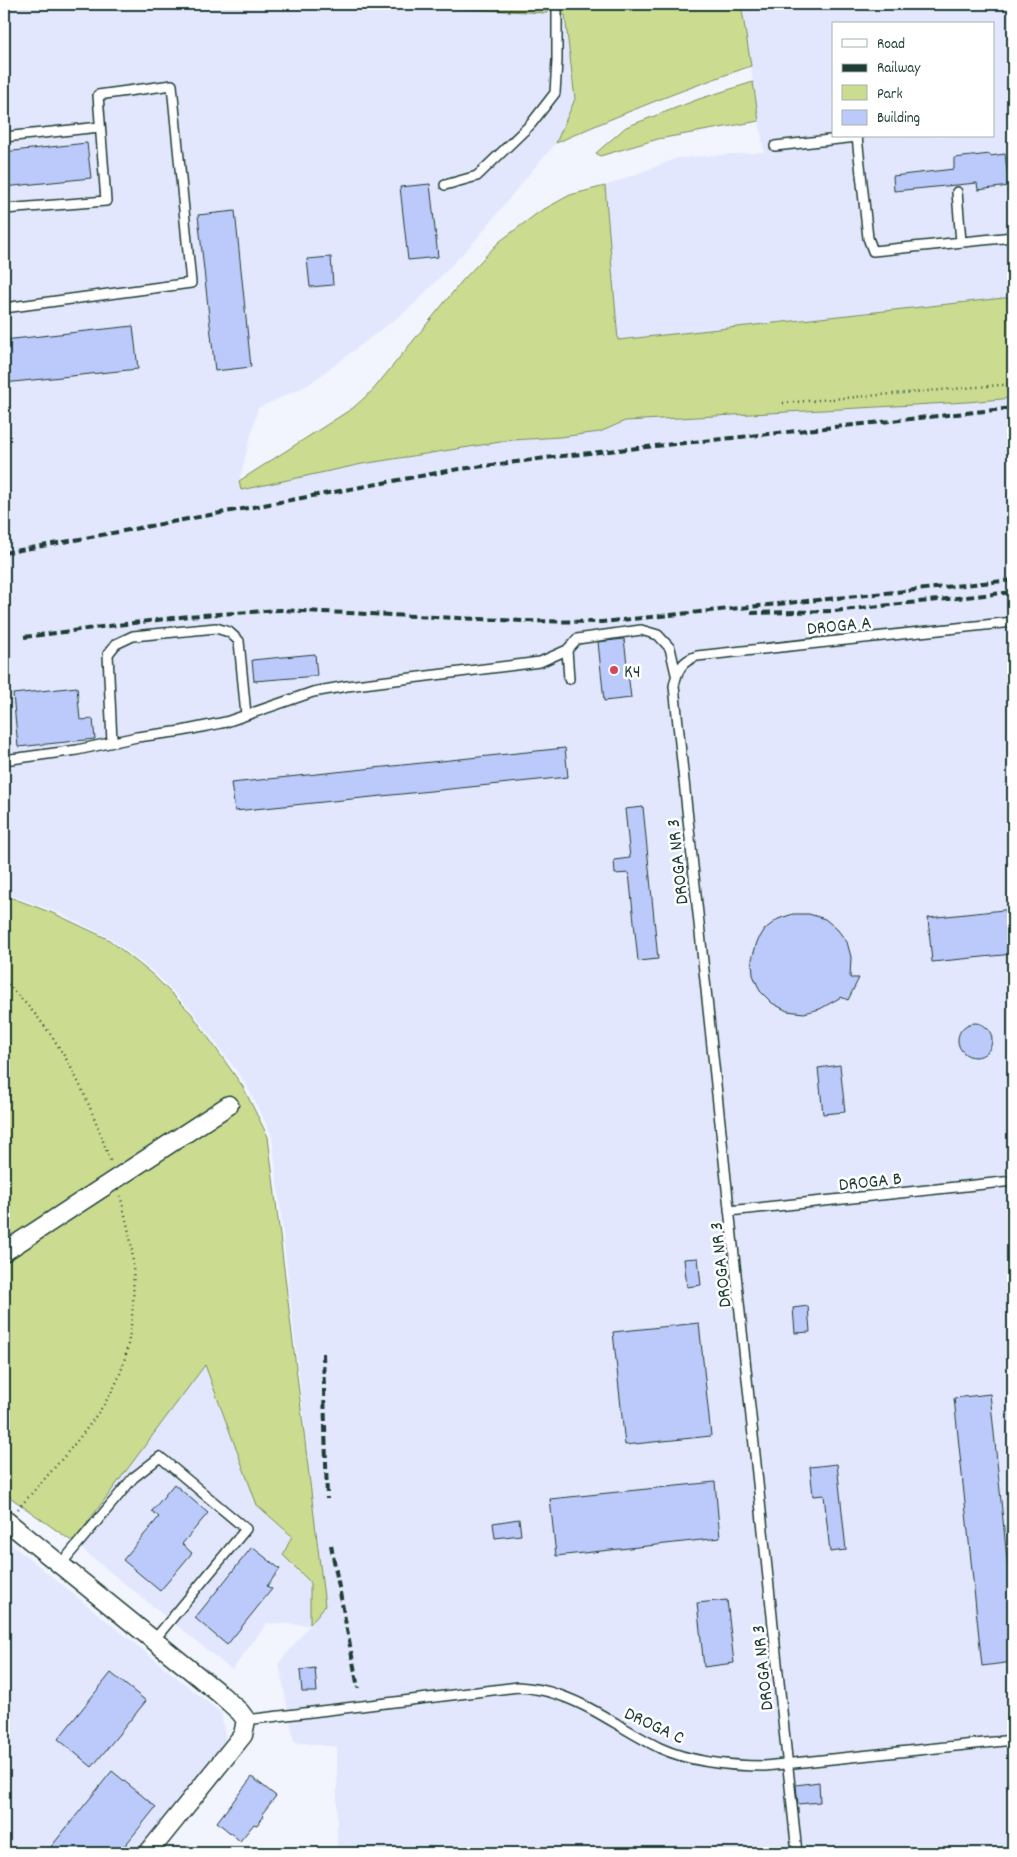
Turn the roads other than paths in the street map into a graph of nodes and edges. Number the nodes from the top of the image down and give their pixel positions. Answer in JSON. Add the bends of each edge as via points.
{"nodes":[{"id":1,"x":557,"y":4,"type":"edge"},
{"id":2,"x":100,"y":127,"type":"junction"},
{"id":3,"x":4,"y":137,"type":"edge"},
{"id":4,"x":848,"y":138,"type":"edge"},
{"id":5,"x":857,"y":138,"type":"edge"},
{"id":6,"x":774,"y":146,"type":"dead end"},
{"id":7,"x":445,"y":185,"type":"dead end"},
{"id":8,"x":956,"y":192,"type":"dead end"},
{"id":9,"x":4,"y":208,"type":"edge"},
{"id":10,"x":1013,"y":237,"type":"edge"},
{"id":11,"x":961,"y":242,"type":"junction"},
{"id":12,"x":4,"y":308,"type":"edge"},
{"id":13,"x":1013,"y":622,"type":"edge"},
{"id":14,"x":567,"y":650,"type":"junction"},
{"id":15,"x":676,"y":674,"type":"junction"},
{"id":16,"x":568,"y":679,"type":"dead end"},
{"id":17,"x":246,"y":715,"type":"junction"},
{"id":18,"x":112,"y":742,"type":"junction"},
{"id":19,"x":4,"y":760,"type":"edge"},
{"id":20,"x":229,"y":1105,"type":"dead end"},
{"id":21,"x":1013,"y":1181,"type":"edge"},
{"id":22,"x":729,"y":1211,"type":"junction"},
{"id":23,"x":4,"y":1252,"type":"edge"},
{"id":24,"x":5,"y":1520,"type":"edge"},
{"id":25,"x":61,"y":1564,"type":"junction"},
{"id":26,"x":154,"y":1640,"type":"junction"},
{"id":27,"x":246,"y":1720,"type":"junction"},
{"id":28,"x":1013,"y":1740,"type":"edge"},
{"id":29,"x":788,"y":1764,"type":"junction"},
{"id":30,"x":148,"y":1853,"type":"edge"},
{"id":31,"x":797,"y":1853,"type":"edge"}],
"edges":[{"from":1,"to":7,"type":"lane","via":[[555,93],[531,124],[477,176]]},
{"from":2,"to":3,"type":"lane"},
{"from":2,"to":9,"type":"lane","via":[[106,201]]},
{"from":2,"to":12,"type":"lane","via":[[98,95],[172,86],[191,283]]},
{"from":4,"to":6,"type":"lane"},
{"from":5,"to":11,"type":"lane","via":[[868,238],[873,252]]},
{"from":8,"to":11,"type":"lane"},
{"from":10,"to":11,"type":"lane"},
{"from":13,"to":15,"type":"lane","name":"DROGA A","via":[[697,656],[689,658]]},
{"from":14,"to":15,"type":"lane","name":"DROGA NR 3","via":[[577,639],[641,630],[658,635],[670,648]]},
{"from":14,"to":16,"type":"lane"},
{"from":14,"to":17,"type":"lane","name":"DROGA NR 3","via":[[540,662],[313,692]]},
{"from":15,"to":22,"type":"lane","name":"DROGA NR 3","via":[[675,702]]},
{"from":17,"to":18,"type":"lane","name":"DROGA NR 3","via":[[182,732]]},
{"from":17,"to":18,"type":"lane","via":[[239,641],[229,632],[216,628],[133,636],[116,644],[108,654]]},
{"from":18,"to":19,"type":"lane","name":"DROGA NR 3"},
{"from":20,"to":23,"type":"street"},
{"from":21,"to":22,"type":"lane","name":"DROGA B"},
{"from":22,"to":29,"type":"lane","name":"DROGA NR 3"},
{"from":24,"to":25,"type":"street"},
{"from":25,"to":26,"type":"street"},
{"from":25,"to":26,"type":"lane","via":[[133,1478],[160,1457],[246,1529]]},
{"from":26,"to":27,"type":"street","via":[[220,1694]]},
{"from":27,"to":29,"type":"lane","name":"DROGA C","via":[[518,1687],[559,1694],[662,1749],[685,1756],[735,1766]]},
{"from":27,"to":30,"type":"street","via":[[243,1735]]},
{"from":28,"to":29,"type":"lane","name":"DROGA C"},
{"from":29,"to":31,"type":"lane","name":"DROGA NR 3"}]}
